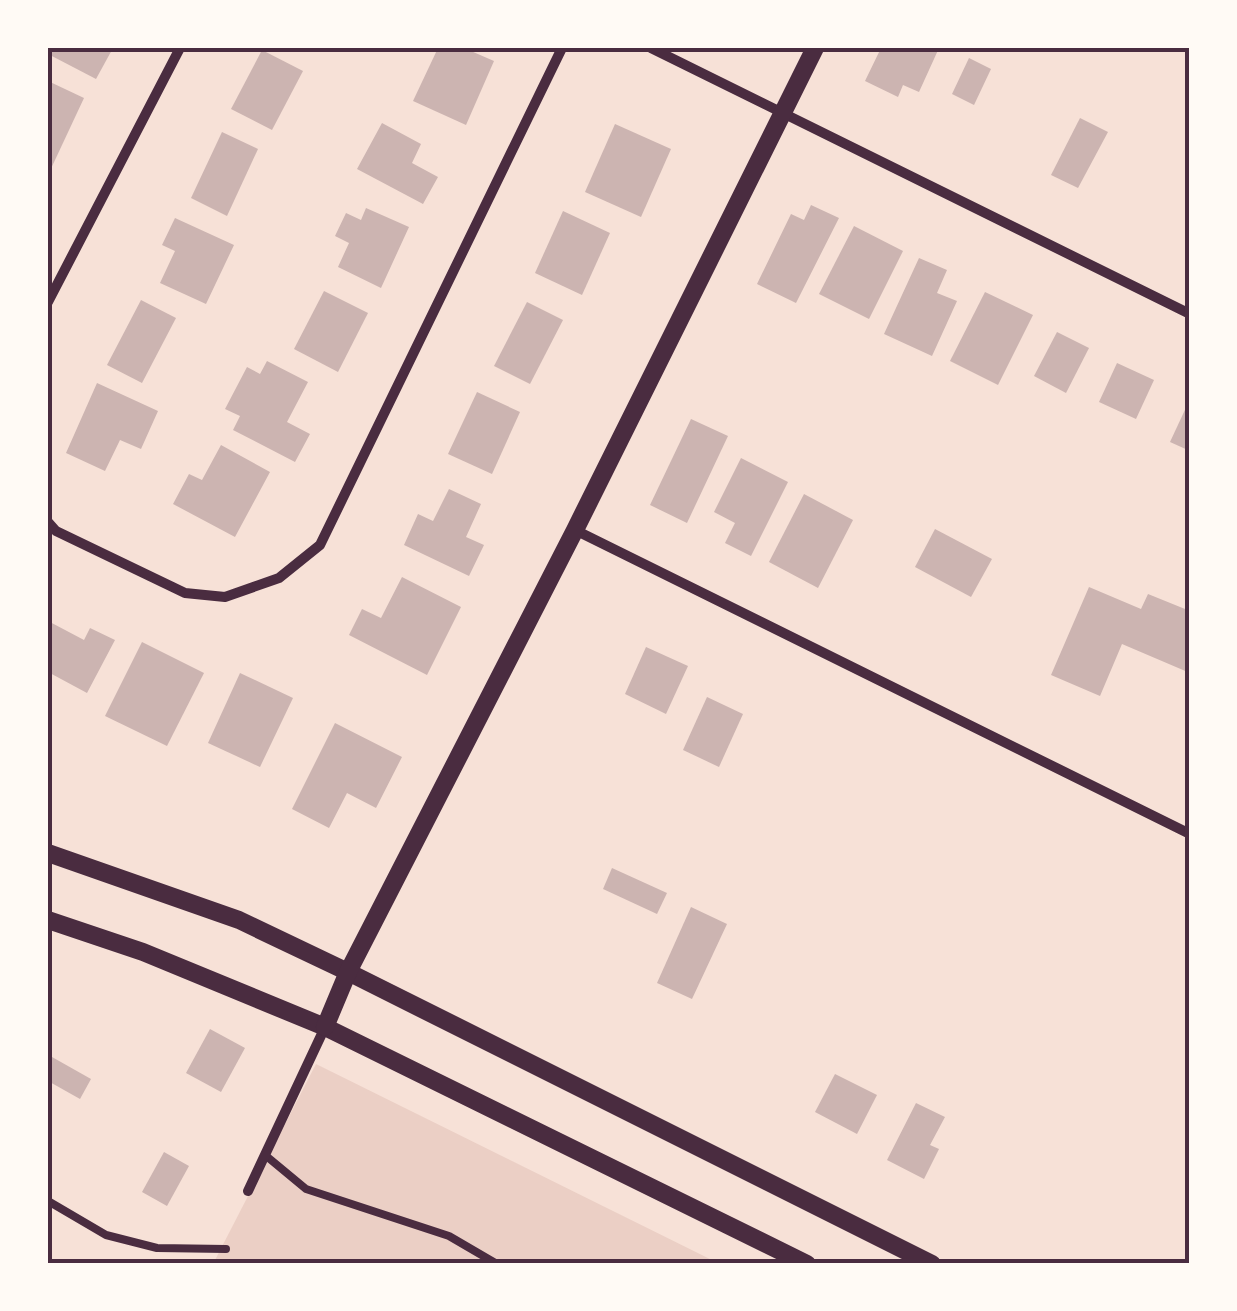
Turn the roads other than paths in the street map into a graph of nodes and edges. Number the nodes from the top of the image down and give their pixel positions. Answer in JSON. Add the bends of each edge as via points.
{"nodes":[{"id":1,"x":180,"y":48,"type":"edge"},
{"id":2,"x":562,"y":48,"type":"edge"},
{"id":3,"x":651,"y":48,"type":"edge"},
{"id":4,"x":814,"y":48,"type":"edge"},
{"id":5,"x":782,"y":113,"type":"junction"},
{"id":6,"x":48,"y":302,"type":"edge"},
{"id":7,"x":1190,"y":314,"type":"edge"},
{"id":8,"x":48,"y":522,"type":"edge"},
{"id":9,"x":575,"y":530,"type":"junction"},
{"id":10,"x":1190,"y":834,"type":"edge"},
{"id":11,"x":48,"y":853,"type":"edge"},
{"id":12,"x":48,"y":920,"type":"edge"},
{"id":13,"x":348,"y":972,"type":"junction"},
{"id":14,"x":325,"y":1027,"type":"junction"},
{"id":15,"x":266,"y":1155,"type":"junction"},
{"id":16,"x":248,"y":1191,"type":"dead end"},
{"id":17,"x":48,"y":1201,"type":"edge"},
{"id":18,"x":226,"y":1249,"type":"dead end"},
{"id":19,"x":497,"y":1264,"type":"edge"},
{"id":20,"x":807,"y":1264,"type":"edge"},
{"id":21,"x":932,"y":1264,"type":"edge"}],
"edges":[{"from":1,"to":6,"type":"street"},
{"from":2,"to":8,"type":"street","via":[[320,545],[279,578],[225,596],[185,594]]},
{"from":3,"to":5,"type":"street"},
{"from":4,"to":5,"type":"street"},
{"from":5,"to":7,"type":"street"},
{"from":5,"to":9,"type":"street"},
{"from":9,"to":10,"type":"street"},
{"from":9,"to":13,"type":"street"},
{"from":11,"to":13,"type":"street","via":[[238,920]]},
{"from":12,"to":14,"type":"street"},
{"from":13,"to":14,"type":"street"},
{"from":13,"to":21,"type":"street"},
{"from":14,"to":15,"type":"street"},
{"from":14,"to":20,"type":"street"},
{"from":15,"to":16,"type":"street"},
{"from":15,"to":19,"type":"lane","via":[[306,1188],[449,1236]]},
{"from":17,"to":18,"type":"lane","via":[[106,1235],[157,1248]]}]}
